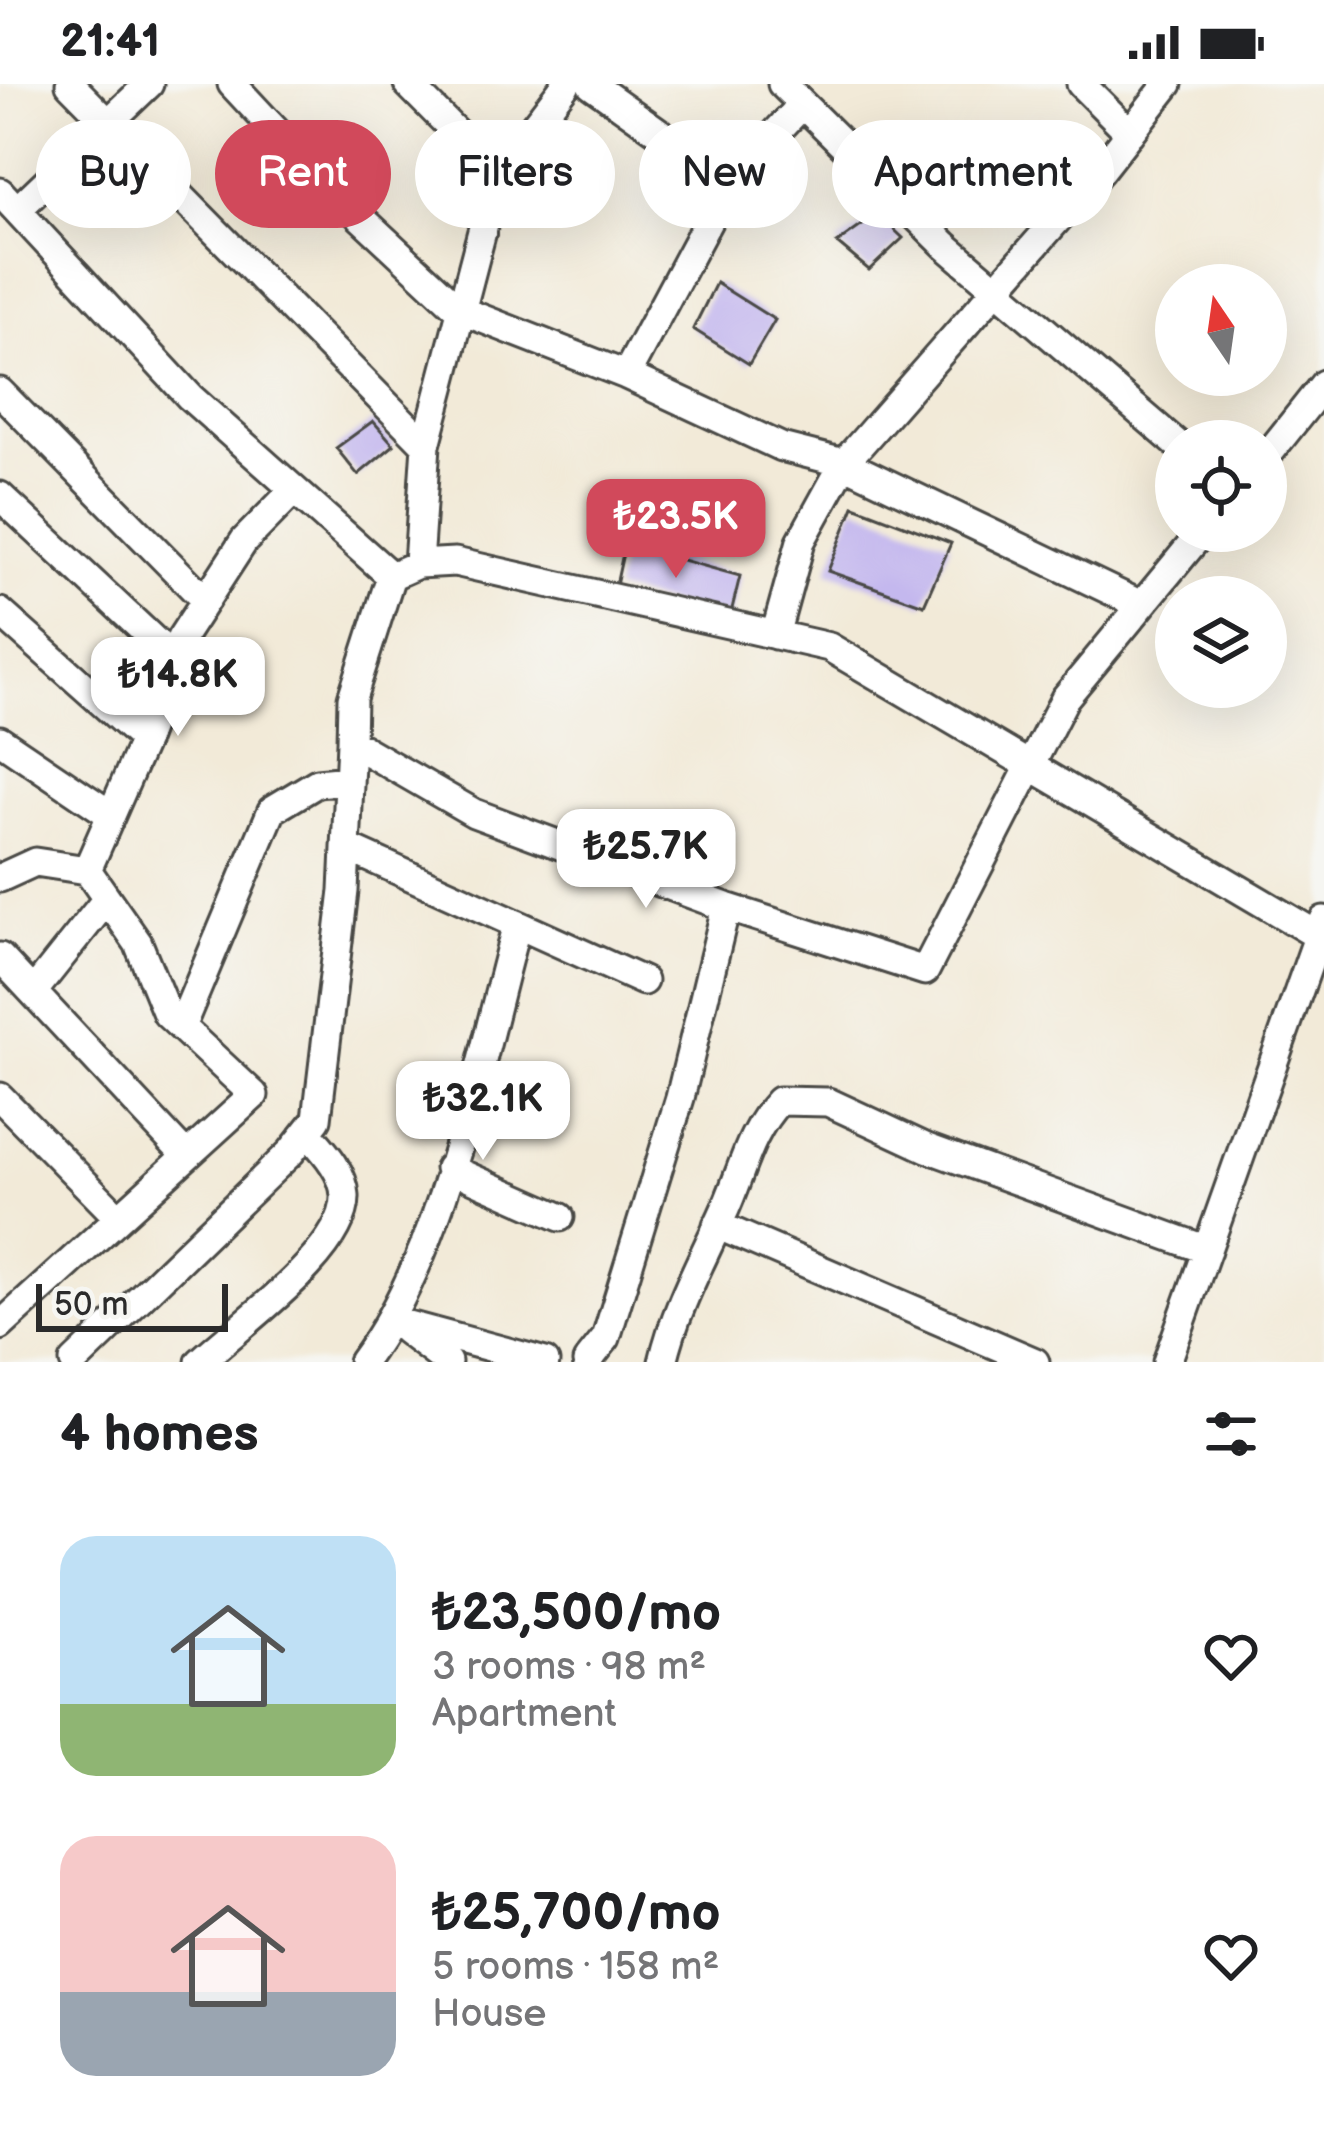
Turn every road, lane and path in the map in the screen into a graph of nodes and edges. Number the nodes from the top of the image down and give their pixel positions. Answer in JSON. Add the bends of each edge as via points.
{"nodes":[{"id":1,"x":70,"y":84,"type":"edge"},
{"id":2,"x":149,"y":84,"type":"edge"},
{"id":3,"x":232,"y":84,"type":"edge"},
{"id":4,"x":408,"y":84,"type":"edge"},
{"id":5,"x":566,"y":84,"type":"edge"},
{"id":6,"x":591,"y":84,"type":"edge"},
{"id":7,"x":1081,"y":84,"type":"edge"},
{"id":8,"x":1168,"y":84,"type":"edge"},
{"id":9,"x":792,"y":94,"type":"edge"},
{"id":10,"x":107,"y":120,"type":"edge"},
{"id":11,"x":113,"y":120,"type":"edge"},
{"id":12,"x":444,"y":120,"type":"edge"},
{"id":13,"x":538,"y":120,"type":"edge"},
{"id":14,"x":642,"y":120,"type":"edge"},
{"id":15,"x":773,"y":120,"type":"edge"},
{"id":16,"x":1130,"y":133,"type":"junction"},
{"id":17,"x":36,"y":180,"type":"edge"},
{"id":18,"x":8,"y":201,"type":"edge"},
{"id":19,"x":191,"y":206,"type":"edge"},
{"id":20,"x":482,"y":228,"type":"edge"},
{"id":21,"x":704,"y":228,"type":"edge"},
{"id":22,"x":996,"y":286,"type":"junction"},
{"id":23,"x":460,"y":310,"type":"junction"},
{"id":24,"x":626,"y":375,"type":"junction"},
{"id":25,"x":1323,"y":389,"type":"edge"},
{"id":26,"x":0,"y":392,"type":"edge"},
{"id":27,"x":1155,"y":425,"type":"edge"},
{"id":28,"x":1287,"y":432,"type":"edge"},
{"id":29,"x":426,"y":445,"type":"junction"},
{"id":30,"x":844,"y":463,"type":"junction"},
{"id":31,"x":294,"y":490,"type":"junction"},
{"id":32,"x":0,"y":496,"type":"edge"},
{"id":33,"x":1186,"y":552,"type":"edge"},
{"id":34,"x":418,"y":564,"type":"junction"},
{"id":35,"x":391,"y":576,"type":"junction"},
{"id":36,"x":205,"y":600,"type":"junction"},
{"id":37,"x":1142,"y":605,"type":"junction"},
{"id":38,"x":0,"y":612,"type":"edge"},
{"id":39,"x":775,"y":635,"type":"junction"},
{"id":40,"x":173,"y":658,"type":"junction"},
{"id":41,"x":0,"y":740,"type":"edge"},
{"id":42,"x":144,"y":740,"type":"junction"},
{"id":43,"x":351,"y":742,"type":"junction"},
{"id":44,"x":1028,"y":765,"type":"junction"},
{"id":45,"x":349,"y":780,"type":"junction"},
{"id":46,"x":111,"y":815,"type":"junction"},
{"id":47,"x":346,"y":847,"type":"junction"},
{"id":48,"x":87,"y":870,"type":"junction"},
{"id":49,"x":0,"y":878,"type":"edge"},
{"id":50,"x":107,"y":899,"type":"junction"},
{"id":51,"x":726,"y":907,"type":"junction"},
{"id":52,"x":517,"y":924,"type":"junction"},
{"id":53,"x":1320,"y":927,"type":"edge"},
{"id":54,"x":0,"y":957,"type":"edge"},
{"id":55,"x":643,"y":981,"type":"dead end"},
{"id":56,"x":33,"y":992,"type":"junction"},
{"id":57,"x":181,"y":1027,"type":"junction"},
{"id":58,"x":0,"y":1097,"type":"edge"},
{"id":59,"x":307,"y":1132,"type":"junction"},
{"id":60,"x":186,"y":1156,"type":"junction"},
{"id":61,"x":449,"y":1168,"type":"junction"},
{"id":62,"x":118,"y":1216,"type":"junction"},
{"id":63,"x":560,"y":1216,"type":"dead end"},
{"id":64,"x":717,"y":1225,"type":"junction"},
{"id":65,"x":1207,"y":1250,"type":"junction"},
{"id":66,"x":393,"y":1321,"type":"junction"},
{"id":67,"x":0,"y":1326,"type":"edge"},
{"id":68,"x":74,"y":1362,"type":"edge"},
{"id":69,"x":200,"y":1362,"type":"edge"},
{"id":70,"x":362,"y":1362,"type":"edge"},
{"id":71,"x":447,"y":1362,"type":"edge"},
{"id":72,"x":545,"y":1362,"type":"edge"},
{"id":73,"x":587,"y":1362,"type":"edge"},
{"id":74,"x":663,"y":1362,"type":"edge"},
{"id":75,"x":1035,"y":1362,"type":"edge"},
{"id":76,"x":1167,"y":1362,"type":"edge"}],
"edges":[{"from":1,"to":10,"type":"street"},
{"from":2,"to":11,"type":"street"},
{"from":3,"to":23,"type":"street"},
{"from":4,"to":12,"type":"street"},
{"from":5,"to":13,"type":"street"},
{"from":6,"to":14,"type":"street"},
{"from":7,"to":16,"type":"street"},
{"from":8,"to":16,"type":"street"},
{"from":9,"to":15,"type":"street"},
{"from":9,"to":22,"type":"street"},
{"from":16,"to":22,"type":"street"},
{"from":17,"to":18,"type":"street"},
{"from":18,"to":31,"type":"street","via":[[190,397]]},
{"from":19,"to":29,"type":"street"},
{"from":20,"to":23,"type":"street"},
{"from":21,"to":24,"type":"street"},
{"from":22,"to":27,"type":"street"},
{"from":22,"to":30,"type":"street"},
{"from":23,"to":24,"type":"street"},
{"from":23,"to":29,"type":"street"},
{"from":24,"to":30,"type":"street","via":[[781,447]]},
{"from":25,"to":28,"type":"street"},
{"from":26,"to":36,"type":"street"},
{"from":29,"to":34,"type":"street"},
{"from":30,"to":37,"type":"street"},
{"from":30,"to":39,"type":"street","via":[[801,542]]},
{"from":31,"to":35,"type":"street"},
{"from":31,"to":36,"type":"street","via":[[244,541]]},
{"from":32,"to":40,"type":"street"},
{"from":33,"to":37,"type":"street"},
{"from":34,"to":35,"type":"street"},
{"from":34,"to":39,"type":"street","via":[[454,562]]},
{"from":35,"to":43,"type":"street","via":[[352,698]]},
{"from":36,"to":40,"type":"street"},
{"from":37,"to":44,"type":"street","via":[[1065,698]]},
{"from":38,"to":42,"type":"street"},
{"from":39,"to":44,"type":"street","via":[[829,647]]},
{"from":40,"to":42,"type":"street"},
{"from":41,"to":46,"type":"street"},
{"from":42,"to":46,"type":"street"},
{"from":43,"to":45,"type":"street"},
{"from":43,"to":51,"type":"street","via":[[474,813]]},
{"from":44,"to":51,"type":"street","via":[[926,971]]},
{"from":44,"to":53,"type":"street"},
{"from":45,"to":47,"type":"street"},
{"from":45,"to":57,"type":"street","via":[[317,783],[272,809]]},
{"from":46,"to":48,"type":"street"},
{"from":47,"to":52,"type":"street"},
{"from":47,"to":59,"type":"street","via":[[317,1119]]},
{"from":48,"to":49,"type":"street","via":[[35,862]]},
{"from":48,"to":50,"type":"street"},
{"from":50,"to":56,"type":"street"},
{"from":50,"to":57,"type":"street"},
{"from":51,"to":73,"type":"street","via":[[674,1118],[606,1338]]},
{"from":52,"to":55,"type":"street"},
{"from":52,"to":61,"type":"street"},
{"from":53,"to":65,"type":"street"},
{"from":54,"to":56,"type":"street"},
{"from":56,"to":60,"type":"street"},
{"from":57,"to":60,"type":"street","via":[[254,1095]]},
{"from":58,"to":62,"type":"street"},
{"from":59,"to":68,"type":"street"},
{"from":59,"to":69,"type":"street","via":[[331,1159],[345,1196],[330,1245]]},
{"from":60,"to":62,"type":"street"},
{"from":61,"to":63,"type":"street"},
{"from":61,"to":66,"type":"street"},
{"from":62,"to":67,"type":"street"},
{"from":64,"to":65,"type":"street","via":[[755,1126],[779,1101],[828,1102],[927,1148]]},
{"from":64,"to":74,"type":"street"},
{"from":64,"to":75,"type":"street"},
{"from":65,"to":76,"type":"street"},
{"from":66,"to":70,"type":"street"},
{"from":66,"to":71,"type":"street"},
{"from":66,"to":72,"type":"street"}]}
